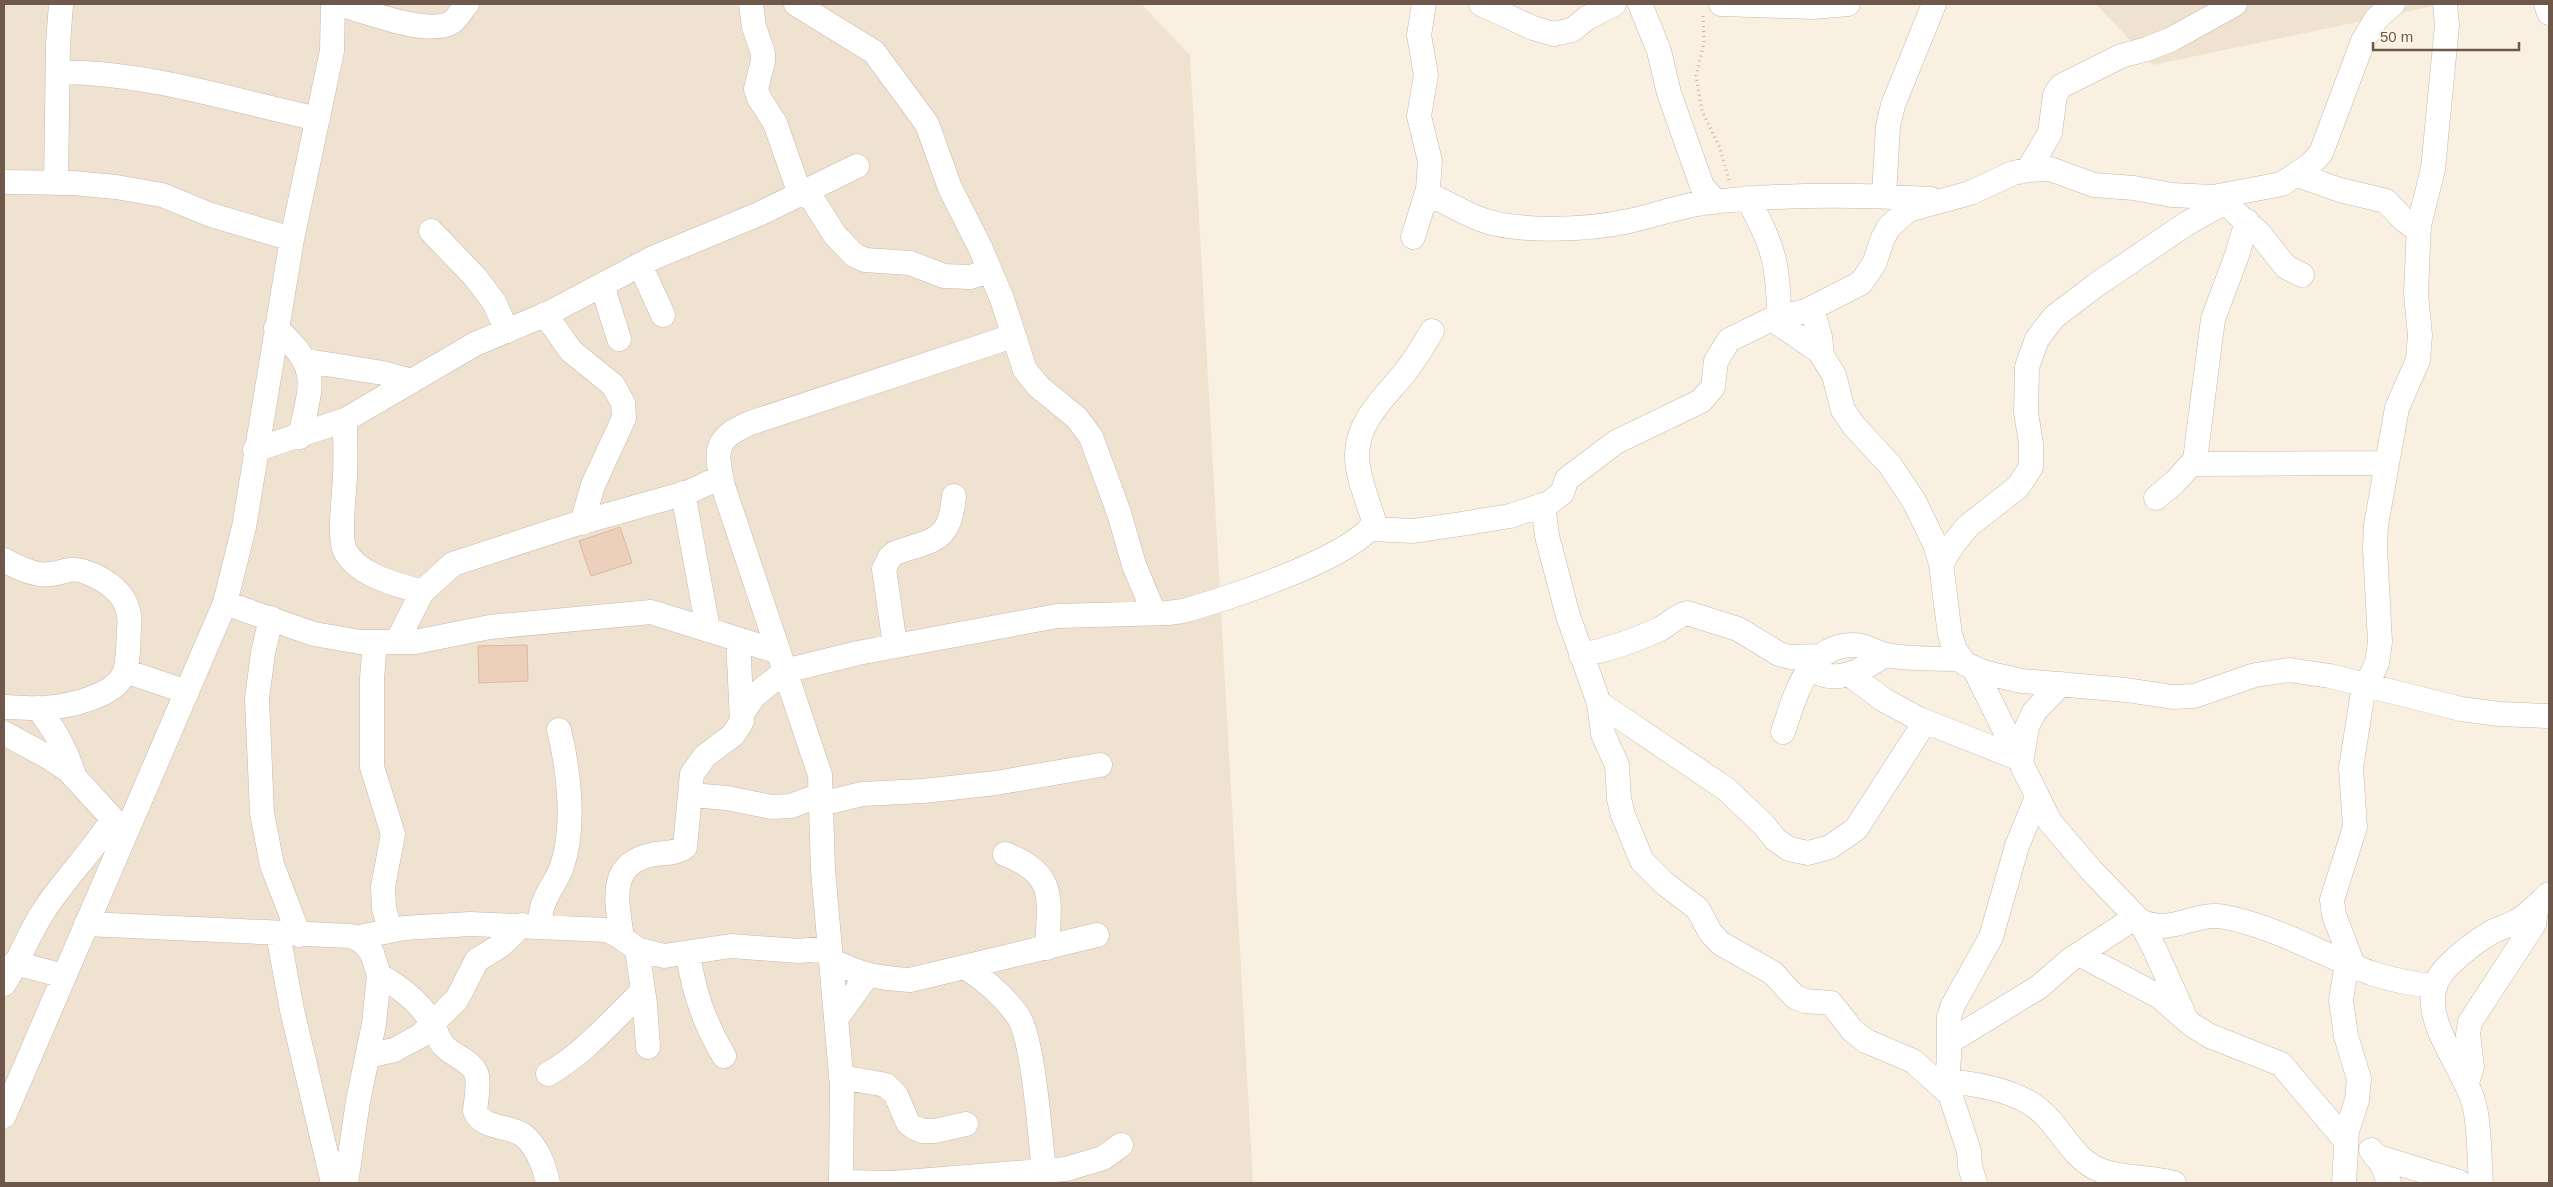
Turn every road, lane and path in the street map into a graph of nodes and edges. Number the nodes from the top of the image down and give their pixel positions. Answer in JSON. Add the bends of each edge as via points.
{"nodes":[{"id":1,"x":61,"y":4,"type":"edge"},
{"id":2,"x":467,"y":4,"type":"edge"},
{"id":3,"x":751,"y":4,"type":"edge"},
{"id":4,"x":796,"y":4,"type":"edge"},
{"id":5,"x":1424,"y":4,"type":"edge"},
{"id":6,"x":1481,"y":4,"type":"edge"},
{"id":7,"x":1614,"y":4,"type":"edge"},
{"id":8,"x":1640,"y":4,"type":"edge"},
{"id":9,"x":1848,"y":4,"type":"edge"},
{"id":10,"x":1934,"y":4,"type":"edge"},
{"id":11,"x":2235,"y":4,"type":"edge"},
{"id":12,"x":2394,"y":4,"type":"edge"},
{"id":13,"x":2445,"y":4,"type":"edge"},
{"id":14,"x":2546,"y":4,"type":"edge"},
{"id":15,"x":329,"y":5,"type":"edge"},
{"id":16,"x":1712,"y":9,"type":"edge"},
{"id":17,"x":2549,"y":12,"type":"edge"},
{"id":18,"x":58,"y":72,"type":"junction"},
{"id":19,"x":318,"y":119,"type":"junction"},
{"id":20,"x":857,"y":166,"type":"dead end"},
{"id":21,"x":2028,"y":170,"type":"junction"},
{"id":22,"x":2297,"y":175,"type":"junction"},
{"id":23,"x":4,"y":182,"type":"edge"},
{"id":24,"x":56,"y":183,"type":"junction"},
{"id":25,"x":803,"y":192,"type":"junction"},
{"id":26,"x":1722,"y":192,"type":"junction"},
{"id":27,"x":1427,"y":194,"type":"junction"},
{"id":28,"x":1884,"y":196,"type":"junction"},
{"id":29,"x":1747,"y":198,"type":"junction"},
{"id":30,"x":2232,"y":198,"type":"junction"},
{"id":31,"x":1940,"y":200,"type":"junction"},
{"id":32,"x":2247,"y":221,"type":"junction"},
{"id":33,"x":2419,"y":227,"type":"junction"},
{"id":34,"x":430,"y":231,"type":"dead end"},
{"id":35,"x":1413,"y":237,"type":"dead end"},
{"id":36,"x":292,"y":239,"type":"junction"},
{"id":37,"x":640,"y":265,"type":"junction"},
{"id":38,"x":1776,"y":268,"type":"junction"},
{"id":39,"x":990,"y":272,"type":"junction"},
{"id":40,"x":2302,"y":276,"type":"dead end"},
{"id":41,"x":602,"y":285,"type":"junction"},
{"id":42,"x":1809,"y":310,"type":"junction"},
{"id":43,"x":545,"y":314,"type":"junction"},
{"id":44,"x":663,"y":315,"type":"dead end"},
{"id":45,"x":1775,"y":319,"type":"junction"},
{"id":46,"x":276,"y":328,"type":"junction"},
{"id":47,"x":507,"y":331,"type":"junction"},
{"id":48,"x":1432,"y":331,"type":"dead end"},
{"id":49,"x":1013,"y":336,"type":"junction"},
{"id":50,"x":619,"y":339,"type":"dead end"},
{"id":51,"x":1822,"y":354,"type":"junction"},
{"id":52,"x":307,"y":362,"type":"junction"},
{"id":53,"x":412,"y":381,"type":"junction"},
{"id":54,"x":345,"y":420,"type":"junction"},
{"id":55,"x":300,"y":437,"type":"junction"},
{"id":56,"x":256,"y":450,"type":"junction"},
{"id":57,"x":2386,"y":463,"type":"junction"},
{"id":58,"x":2192,"y":464,"type":"junction"},
{"id":59,"x":721,"y":477,"type":"junction"},
{"id":60,"x":683,"y":493,"type":"junction"},
{"id":61,"x":954,"y":496,"type":"dead end"},
{"id":62,"x":2156,"y":498,"type":"dead end"},
{"id":63,"x":1543,"y":505,"type":"junction"},
{"id":64,"x":582,"y":523,"type":"junction"},
{"id":65,"x":1371,"y":529,"type":"junction"},
{"id":66,"x":4,"y":560,"type":"edge"},
{"id":67,"x":1941,"y":564,"type":"junction"},
{"id":68,"x":422,"y":592,"type":"junction"},
{"id":69,"x":225,"y":603,"type":"junction"},
{"id":70,"x":1154,"y":613,"type":"junction"},
{"id":71,"x":271,"y":618,"type":"junction"},
{"id":72,"x":708,"y":629,"type":"junction"},
{"id":73,"x":738,"y":639,"type":"junction"},
{"id":74,"x":386,"y":642,"type":"junction"},
{"id":75,"x":894,"y":645,"type":"junction"},
{"id":76,"x":1580,"y":655,"type":"junction"},
{"id":77,"x":1886,"y":655,"type":"junction"},
{"id":78,"x":782,"y":661,"type":"junction"},
{"id":79,"x":1814,"y":662,"type":"junction"},
{"id":80,"x":1967,"y":663,"type":"junction"},
{"id":81,"x":125,"y":672,"type":"junction"},
{"id":82,"x":1849,"y":674,"type":"junction"},
{"id":83,"x":2061,"y":684,"type":"junction"},
{"id":84,"x":2365,"y":686,"type":"junction"},
{"id":85,"x":187,"y":692,"type":"junction"},
{"id":86,"x":1599,"y":703,"type":"junction"},
{"id":87,"x":4,"y":707,"type":"edge"},
{"id":88,"x":38,"y":708,"type":"junction"},
{"id":89,"x":743,"y":712,"type":"junction"},
{"id":90,"x":2549,"y":716,"type":"edge"},
{"id":91,"x":1925,"y":722,"type":"junction"},
{"id":92,"x":559,"y":730,"type":"dead end"},
{"id":93,"x":1783,"y":732,"type":"dead end"},
{"id":94,"x":4,"y":733,"type":"edge"},
{"id":95,"x":2020,"y":761,"type":"junction"},
{"id":96,"x":1100,"y":765,"type":"dead end"},
{"id":97,"x":75,"y":778,"type":"junction"},
{"id":98,"x":691,"y":795,"type":"junction"},
{"id":99,"x":2037,"y":797,"type":"junction"},
{"id":100,"x":820,"y":800,"type":"junction"},
{"id":101,"x":119,"y":826,"type":"junction"},
{"id":102,"x":1005,"y":854,"type":"dead end"},
{"id":103,"x":2543,"y":899,"type":"edge"},
{"id":104,"x":2138,"y":919,"type":"junction"},
{"id":105,"x":86,"y":924,"type":"junction"},
{"id":106,"x":530,"y":926,"type":"junction"},
{"id":107,"x":390,"y":931,"type":"junction"},
{"id":108,"x":288,"y":935,"type":"junction"},
{"id":109,"x":1097,"y":935,"type":"dead end"},
{"id":110,"x":355,"y":938,"type":"junction"},
{"id":111,"x":630,"y":943,"type":"junction"},
{"id":112,"x":1047,"y":948,"type":"junction"},
{"id":113,"x":688,"y":953,"type":"junction"},
{"id":114,"x":830,"y":954,"type":"junction"},
{"id":115,"x":2079,"y":954,"type":"junction"},
{"id":116,"x":16,"y":963,"type":"junction"},
{"id":117,"x":2350,"y":964,"type":"junction"},
{"id":118,"x":965,"y":967,"type":"junction"},
{"id":119,"x":379,"y":975,"type":"junction"},
{"id":120,"x":64,"y":976,"type":"junction"},
{"id":121,"x":868,"y":976,"type":"junction"},
{"id":122,"x":4,"y":984,"type":"edge"},
{"id":123,"x":2434,"y":986,"type":"junction"},
{"id":124,"x":643,"y":991,"type":"junction"},
{"id":125,"x":2185,"y":1018,"type":"junction"},
{"id":126,"x":836,"y":1019,"type":"junction"},
{"id":127,"x":433,"y":1025,"type":"junction"},
{"id":128,"x":1949,"y":1042,"type":"junction"},
{"id":129,"x":648,"y":1047,"type":"dead end"},
{"id":130,"x":368,"y":1056,"type":"junction"},
{"id":131,"x":724,"y":1056,"type":"dead end"},
{"id":132,"x":548,"y":1074,"type":"dead end"},
{"id":133,"x":841,"y":1077,"type":"junction"},
{"id":134,"x":1942,"y":1081,"type":"junction"},
{"id":135,"x":2467,"y":1083,"type":"junction"},
{"id":136,"x":6,"y":1107,"type":"edge"},
{"id":137,"x":966,"y":1124,"type":"dead end"},
{"id":138,"x":2347,"y":1136,"type":"junction"},
{"id":139,"x":1121,"y":1145,"type":"dead end"},
{"id":140,"x":2375,"y":1156,"type":"junction"},
{"id":141,"x":1044,"y":1171,"type":"junction"},
{"id":142,"x":841,"y":1182,"type":"edge"},
{"id":143,"x":333,"y":1183,"type":"edge"},
{"id":144,"x":346,"y":1183,"type":"edge"},
{"id":145,"x":548,"y":1183,"type":"edge"},
{"id":146,"x":1975,"y":1183,"type":"edge"},
{"id":147,"x":2174,"y":1183,"type":"edge"},
{"id":148,"x":2344,"y":1183,"type":"edge"},
{"id":149,"x":2389,"y":1183,"type":"edge"},
{"id":150,"x":2466,"y":1183,"type":"edge"}],
"edges":[{"from":1,"to":18,"type":"street"},
{"from":2,"to":15,"type":"street","via":[[453,21],[439,27],[415,25]]},
{"from":3,"to":25,"type":"street","via":[[754,27],[763,53],[756,89],[775,122]]},
{"from":4,"to":39,"type":"street","via":[[874,52],[926,124],[950,188]]},
{"from":5,"to":27,"type":"street","via":[[1419,35],[1426,76],[1419,116],[1430,161]]},
{"from":6,"to":7,"type":"street","via":[[1554,34],[1572,30]]},
{"from":8,"to":26,"type":"street","via":[[1659,51],[1669,93],[1702,186]]},
{"from":9,"to":16,"type":"street"},
{"from":10,"to":28,"type":"street","via":[[1893,105],[1888,126]]},
{"from":11,"to":21,"type":"street","via":[[2172,39],[2121,56],[2061,86],[2055,95],[2050,133]]},
{"from":12,"to":22,"type":"street","via":[[2376,19],[2363,41],[2321,153]]},
{"from":13,"to":33,"type":"street","via":[[2447,26],[2436,150]]},
{"from":14,"to":17,"type":"street"},
{"from":15,"to":19,"type":"street","via":[[332,51]]},
{"from":16,"to":26,"type":"path","via":[[1696,76],[1702,111],[1724,159]]},
{"from":18,"to":19,"type":"street","via":[[98,72],[137,77]]},
{"from":18,"to":24,"type":"street"},
{"from":19,"to":36,"type":"street"},
{"from":20,"to":25,"type":"street"},
{"from":21,"to":30,"type":"street","via":[[2050,169],[2094,184],[2172,195]]},
{"from":21,"to":31,"type":"street","via":[[2013,173],[1970,193]]},
{"from":22,"to":30,"type":"street","via":[[2282,184]]},
{"from":22,"to":33,"type":"street","via":[[2386,201],[2404,220]]},
{"from":23,"to":24,"type":"street"},
{"from":24,"to":36,"type":"street","via":[[116,187],[162,196],[211,215]]},
{"from":25,"to":37,"type":"street"},
{"from":25,"to":39,"type":"street","via":[[835,235],[865,260],[910,263],[944,276],[970,277]]},
{"from":26,"to":27,"type":"street","via":[[1699,203],[1627,222],[1560,229],[1504,225],[1476,218]]},
{"from":26,"to":29,"type":"street"},
{"from":27,"to":35,"type":"street"},
{"from":28,"to":29,"type":"street"},
{"from":28,"to":31,"type":"street"},
{"from":29,"to":38,"type":"street","via":[[1769,238]]},
{"from":30,"to":32,"type":"street"},
{"from":30,"to":67,"type":"street","via":[[2186,224],[2096,285],[2054,318],[2042,332],[2027,367],[2026,412],[2031,467],[2018,487],[1968,526]]},
{"from":31,"to":42,"type":"street","via":[[1908,210],[1889,227],[1874,264],[1861,284]]},
{"from":32,"to":40,"type":"street","via":[[2286,267]]},
{"from":32,"to":58,"type":"street","via":[[2213,319]]},
{"from":33,"to":57,"type":"street","via":[[2418,360],[2396,408]]},
{"from":34,"to":47,"type":"street","via":[[476,278],[494,302]]},
{"from":36,"to":46,"type":"street"},
{"from":37,"to":41,"type":"street"},
{"from":37,"to":44,"type":"street"},
{"from":38,"to":42,"type":"street"},
{"from":38,"to":45,"type":"street","via":[[1779,289]]},
{"from":39,"to":49,"type":"street"},
{"from":41,"to":43,"type":"street"},
{"from":41,"to":50,"type":"street"},
{"from":42,"to":45,"type":"street"},
{"from":42,"to":51,"type":"street","via":[[1820,337]]},
{"from":43,"to":47,"type":"street"},
{"from":43,"to":64,"type":"street","via":[[571,350],[613,385],[624,403],[624,418],[596,477]]},
{"from":45,"to":51,"type":"street"},
{"from":45,"to":63,"type":"street","via":[[1728,340],[1716,361],[1713,387],[1702,401],[1629,433],[1567,479],[1562,493]]},
{"from":46,"to":52,"type":"street","via":[[294,344]]},
{"from":46,"to":56,"type":"street"},
{"from":47,"to":53,"type":"street","via":[[475,344]]},
{"from":48,"to":65,"type":"street","via":[[1404,375],[1373,409],[1360,435],[1357,455],[1374,521]]},
{"from":49,"to":59,"type":"street","via":[[730,432],[723,438],[718,453]]},
{"from":49,"to":70,"type":"street","via":[[1025,370],[1039,387],[1077,418],[1091,437],[1134,565]]},
{"from":51,"to":67,"type":"street","via":[[1834,375],[1842,410],[1890,465],[1914,500]]},
{"from":52,"to":53,"type":"street","via":[[383,373]]},
{"from":52,"to":55,"type":"street","via":[[311,380]]},
{"from":53,"to":54,"type":"street"},
{"from":54,"to":55,"type":"street"},
{"from":54,"to":68,"type":"street","via":[[344,550],[360,567],[383,579]]},
{"from":55,"to":56,"type":"street"},
{"from":56,"to":69,"type":"street","via":[[244,527]]},
{"from":57,"to":58,"type":"street"},
{"from":57,"to":84,"type":"street","via":[[2374,548],[2380,642],[2377,663]]},
{"from":58,"to":62,"type":"street"},
{"from":59,"to":60,"type":"street"},
{"from":59,"to":78,"type":"street"},
{"from":60,"to":64,"type":"street"},
{"from":60,"to":72,"type":"street"},
{"from":61,"to":75,"type":"street","via":[[948,526],[939,538],[895,553],[884,569]]},
{"from":63,"to":65,"type":"street","via":[[1510,516],[1413,531]]},
{"from":63,"to":76,"type":"street","via":[[1551,558]]},
{"from":64,"to":68,"type":"street","via":[[453,564]]},
{"from":65,"to":70,"type":"street","via":[[1338,551],[1273,582],[1201,606]]},
{"from":66,"to":81,"type":"street","via":[[21,570],[40,575],[71,569],[83,571],[103,580],[121,596],[130,608]]},
{"from":67,"to":80,"type":"street","via":[[1950,636]]},
{"from":68,"to":74,"type":"street"},
{"from":69,"to":71,"type":"street"},
{"from":69,"to":85,"type":"street"},
{"from":70,"to":75,"type":"street","via":[[1057,616]]},
{"from":71,"to":74,"type":"street","via":[[314,634],[360,642]]},
{"from":71,"to":108,"type":"street","via":[[262,653],[258,698],[262,813]]},
{"from":72,"to":73,"type":"street"},
{"from":72,"to":74,"type":"street","via":[[651,612],[490,627],[415,642]]},
{"from":73,"to":78,"type":"street"},
{"from":73,"to":89,"type":"street"},
{"from":74,"to":107,"type":"street","via":[[372,678],[372,766],[393,834],[383,887]]},
{"from":75,"to":78,"type":"street"},
{"from":76,"to":79,"type":"street","via":[[1630,642],[1687,613],[1738,629],[1779,654]]},
{"from":76,"to":86,"type":"street"},
{"from":77,"to":79,"type":"street","via":[[1857,644],[1835,648]]},
{"from":77,"to":80,"type":"street"},
{"from":77,"to":82,"type":"street"},
{"from":78,"to":89,"type":"street"},
{"from":78,"to":100,"type":"street","via":[[820,775]]},
{"from":79,"to":82,"type":"street","via":[[1825,676]]},
{"from":79,"to":93,"type":"street"},
{"from":80,"to":83,"type":"street","via":[[2022,681]]},
{"from":80,"to":95,"type":"street"},
{"from":81,"to":85,"type":"street"},
{"from":81,"to":88,"type":"street","via":[[120,681],[108,690],[68,704]]},
{"from":82,"to":91,"type":"street","via":[[1884,700]]},
{"from":83,"to":84,"type":"street","via":[[2173,697],[2194,696],[2255,675],[2288,670],[2330,676]]},
{"from":83,"to":95,"type":"street","via":[[2034,712],[2027,727]]},
{"from":84,"to":90,"type":"street","via":[[2461,709]]},
{"from":84,"to":117,"type":"street","via":[[2351,768],[2355,827],[2332,900]]},
{"from":85,"to":101,"type":"street"},
{"from":86,"to":91,"type":"street","via":[[1726,790],[1789,850],[1808,853],[1830,847],[1856,829]]},
{"from":86,"to":134,"type":"street","via":[[1603,734],[1617,765],[1623,815],[1642,860],[1664,883],[1698,909],[1720,943],[1773,973],[1795,997],[1832,1003],[1852,1030],[1866,1041],[1912,1060]]},
{"from":87,"to":88,"type":"street"},
{"from":88,"to":97,"type":"street","via":[[67,750]]},
{"from":89,"to":98,"type":"street","via":[[742,721],[733,735],[697,764],[692,774]]},
{"from":91,"to":95,"type":"street"},
{"from":92,"to":106,"type":"street","via":[[566,756],[569,808],[566,846],[562,867]]},
{"from":94,"to":97,"type":"street","via":[[50,758]]},
{"from":95,"to":99,"type":"street"},
{"from":96,"to":100,"type":"street","via":[[996,783]]},
{"from":97,"to":101,"type":"street"},
{"from":98,"to":100,"type":"street","via":[[772,807]]},
{"from":98,"to":111,"type":"street","via":[[685,847],[652,855],[623,871],[618,882],[617,896]]},
{"from":99,"to":104,"type":"street","via":[[2050,822]]},
{"from":99,"to":128,"type":"street","via":[[2018,846],[1991,937],[1953,1005],[1949,1017]]},
{"from":100,"to":114,"type":"street"},
{"from":101,"to":105,"type":"street"},
{"from":101,"to":116,"type":"street","via":[[98,843],[56,892]]},
{"from":102,"to":112,"type":"street","via":[[1018,859],[1041,876],[1047,889]]},
{"from":103,"to":123,"type":"street","via":[[2518,921],[2490,933],[2467,950],[2447,967]]},
{"from":103,"to":135,"type":"street","via":[[2534,924],[2470,1022],[2468,1034],[2472,1067]]},
{"from":104,"to":115,"type":"street"},
{"from":104,"to":117,"type":"street","via":[[2150,926],[2169,927],[2204,917],[2223,917],[2268,930]]},
{"from":104,"to":125,"type":"street"},
{"from":105,"to":108,"type":"street"},
{"from":105,"to":120,"type":"street"},
{"from":106,"to":107,"type":"street","via":[[470,924]]},
{"from":106,"to":111,"type":"street","via":[[606,930]]},
{"from":106,"to":127,"type":"street","via":[[477,960],[457,999]]},
{"from":107,"to":110,"type":"street"},
{"from":108,"to":110,"type":"street"},
{"from":108,"to":143,"type":"street","via":[[292,1010]]},
{"from":109,"to":112,"type":"street"},
{"from":110,"to":119,"type":"street","via":[[372,953]]},
{"from":111,"to":113,"type":"street","via":[[664,956]]},
{"from":111,"to":124,"type":"street"},
{"from":112,"to":118,"type":"street"},
{"from":113,"to":114,"type":"street","via":[[731,946]]},
{"from":113,"to":131,"type":"street","via":[[698,1005]]},
{"from":114,"to":121,"type":"street"},
{"from":114,"to":126,"type":"street"},
{"from":115,"to":125,"type":"street","via":[[2160,997]]},
{"from":115,"to":128,"type":"street","via":[[2039,987]]},
{"from":116,"to":120,"type":"street"},
{"from":116,"to":122,"type":"street"},
{"from":117,"to":123,"type":"street","via":[[2405,983]]},
{"from":117,"to":138,"type":"street","via":[[2341,1000],[2346,1036],[2359,1079]]},
{"from":118,"to":121,"type":"street","via":[[910,980]]},
{"from":118,"to":141,"type":"street","via":[[988,982],[1019,1017],[1031,1065]]},
{"from":119,"to":127,"type":"street","via":[[402,988]]},
{"from":119,"to":130,"type":"street"},
{"from":120,"to":136,"type":"street"},
{"from":121,"to":126,"type":"street"},
{"from":123,"to":135,"type":"street","via":[[2435,1015],[2448,1050]]},
{"from":124,"to":129,"type":"street"},
{"from":124,"to":132,"type":"street","via":[[594,1041],[565,1065]]},
{"from":125,"to":138,"type":"street","via":[[2210,1036],[2281,1064]]},
{"from":126,"to":133,"type":"street"},
{"from":127,"to":130,"type":"street","via":[[394,1050]]},
{"from":127,"to":145,"type":"street","via":[[442,1044],[473,1067],[477,1076],[477,1116],[522,1135],[544,1164]]},
{"from":128,"to":134,"type":"street"},
{"from":130,"to":144,"type":"street"},
{"from":133,"to":137,"type":"street","via":[[886,1085],[896,1095],[908,1123],[913,1127],[935,1131]]},
{"from":133,"to":142,"type":"street"},
{"from":134,"to":146,"type":"street","via":[[1956,1106]]},
{"from":134,"to":147,"type":"street","via":[[2024,1098],[2044,1114],[2084,1160],[2099,1170]]},
{"from":135,"to":150,"type":"street","via":[[2475,1107],[2478,1157]]},
{"from":138,"to":140,"type":"street"},
{"from":138,"to":148,"type":"street"},
{"from":139,"to":141,"type":"street","via":[[1103,1158],[1086,1164]]},
{"from":140,"to":149,"type":"street","via":[[2382,1164]]},
{"from":140,"to":150,"type":"street"},
{"from":141,"to":142,"type":"street","via":[[893,1183]]}]}
